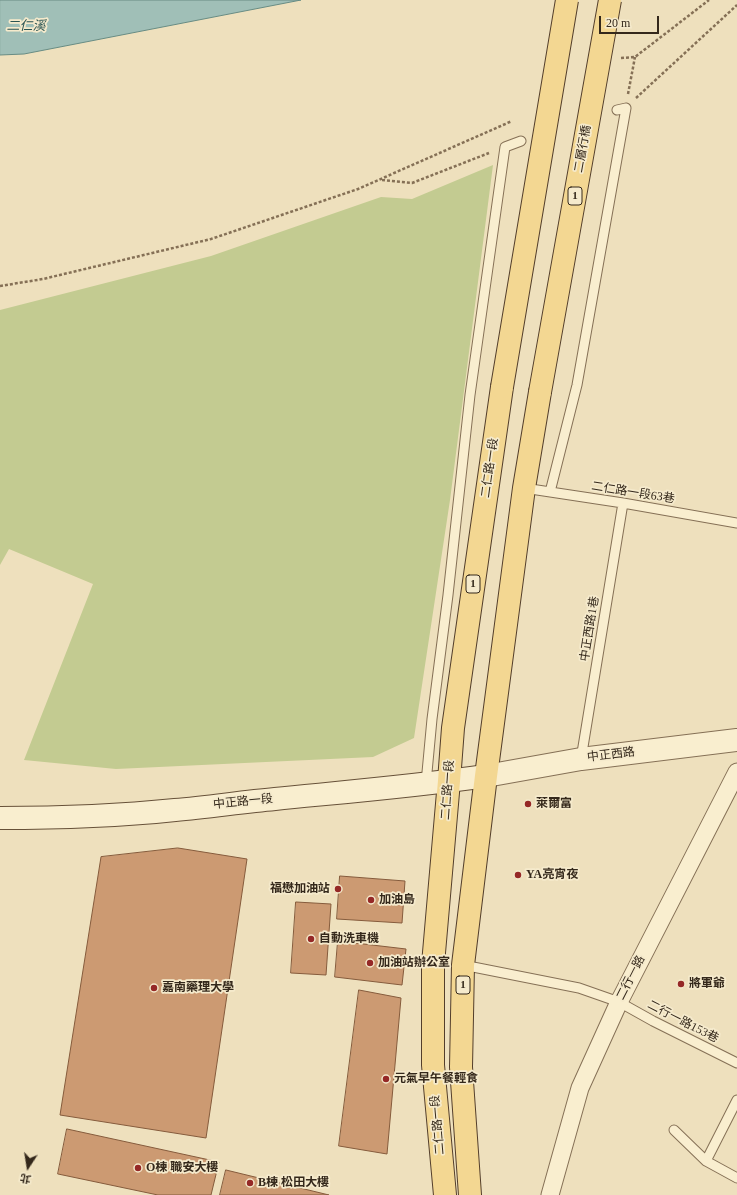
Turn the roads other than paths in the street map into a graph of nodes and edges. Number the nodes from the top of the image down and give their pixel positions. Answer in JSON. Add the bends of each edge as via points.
{"nodes":[{"id":1,"x":568,"y":0,"type":"edge"},
{"id":2,"x":610,"y":0,"type":"edge"},
{"id":3,"x":621,"y":109,"type":"road end"},
{"id":4,"x":521,"y":141,"type":"dead end"},
{"id":5,"x":524,"y":488,"type":"junction"},
{"id":6,"x":550,"y":492,"type":"junction"},
{"id":7,"x":623,"y":503,"type":"junction"},
{"id":8,"x":737,"y":523,"type":"edge"},
{"id":9,"x":737,"y":740,"type":"edge"},
{"id":10,"x":581,"y":759,"type":"junction"},
{"id":11,"x":737,"y":772,"type":"edge"},
{"id":12,"x":486,"y":776,"type":"junction"},
{"id":13,"x":450,"y":781,"type":"junction"},
{"id":14,"x":426,"y":783,"type":"junction"},
{"id":15,"x":0,"y":818,"type":"edge"},
{"id":16,"x":463,"y":965,"type":"junction"},
{"id":17,"x":619,"y":1002,"type":"junction"},
{"id":18,"x":737,"y":1063,"type":"edge"},
{"id":19,"x":737,"y":1100,"type":"edge"},
{"id":20,"x":674,"y":1130,"type":"dead end"},
{"id":21,"x":706,"y":1161,"type":"junction"},
{"id":22,"x":737,"y":1178,"type":"edge"},
{"id":23,"x":445,"y":1195,"type":"edge"},
{"id":24,"x":470,"y":1195,"type":"edge"},
{"id":25,"x":550,"y":1195,"type":"edge"}],
"edges":[{"from":1,"to":13,"type":"main road","name":"二仁路一段","number":"1","bridge":true,"via":[[502,387],[452,728]]},
{"from":2,"to":5,"type":"main road","name":"二層行橋","number":"1","bridge":true},
{"from":3,"to":6,"type":"lane","via":[[577,385]]},
{"from":4,"to":14,"type":"lane","via":[[505,147],[470,395]]},
{"from":5,"to":6,"type":"lane","name":"二仁路一段63巷"},
{"from":5,"to":12,"type":"main road","number":"1"},
{"from":6,"to":7,"type":"lane","name":"二仁路一段63巷"},
{"from":7,"to":8,"type":"lane","name":"二仁路一段63巷"},
{"from":7,"to":10,"type":"lane","name":"中正西路1巷"},
{"from":9,"to":10,"type":"main road","name":"中正西路"},
{"from":10,"to":12,"type":"main road","name":"中正西路"},
{"from":11,"to":17,"type":"street","name":"二行一路"},
{"from":12,"to":13,"type":"main road","name":"中正路一段"},
{"from":12,"to":16,"type":"main road","number":"1"},
{"from":13,"to":14,"type":"main road","name":"中正路一段"},
{"from":13,"to":23,"type":"main road","name":"二仁路一段","number":"1","via":[[434,964],[433,1065]]},
{"from":14,"to":15,"type":"main road","name":"中正路一段","via":[[175,810],[96,816]]},
{"from":16,"to":17,"type":"lane","name":"二行一路153巷","via":[[579,988]]},
{"from":16,"to":24,"type":"main road","number":"1","via":[[461,1067]]},
{"from":17,"to":18,"type":"lane","name":"二行一路153巷"},
{"from":17,"to":25,"type":"street","name":"二行一路","via":[[580,1088]]},
{"from":19,"to":21,"type":"lane"},
{"from":20,"to":21,"type":"lane"},
{"from":21,"to":22,"type":"lane"}]}
